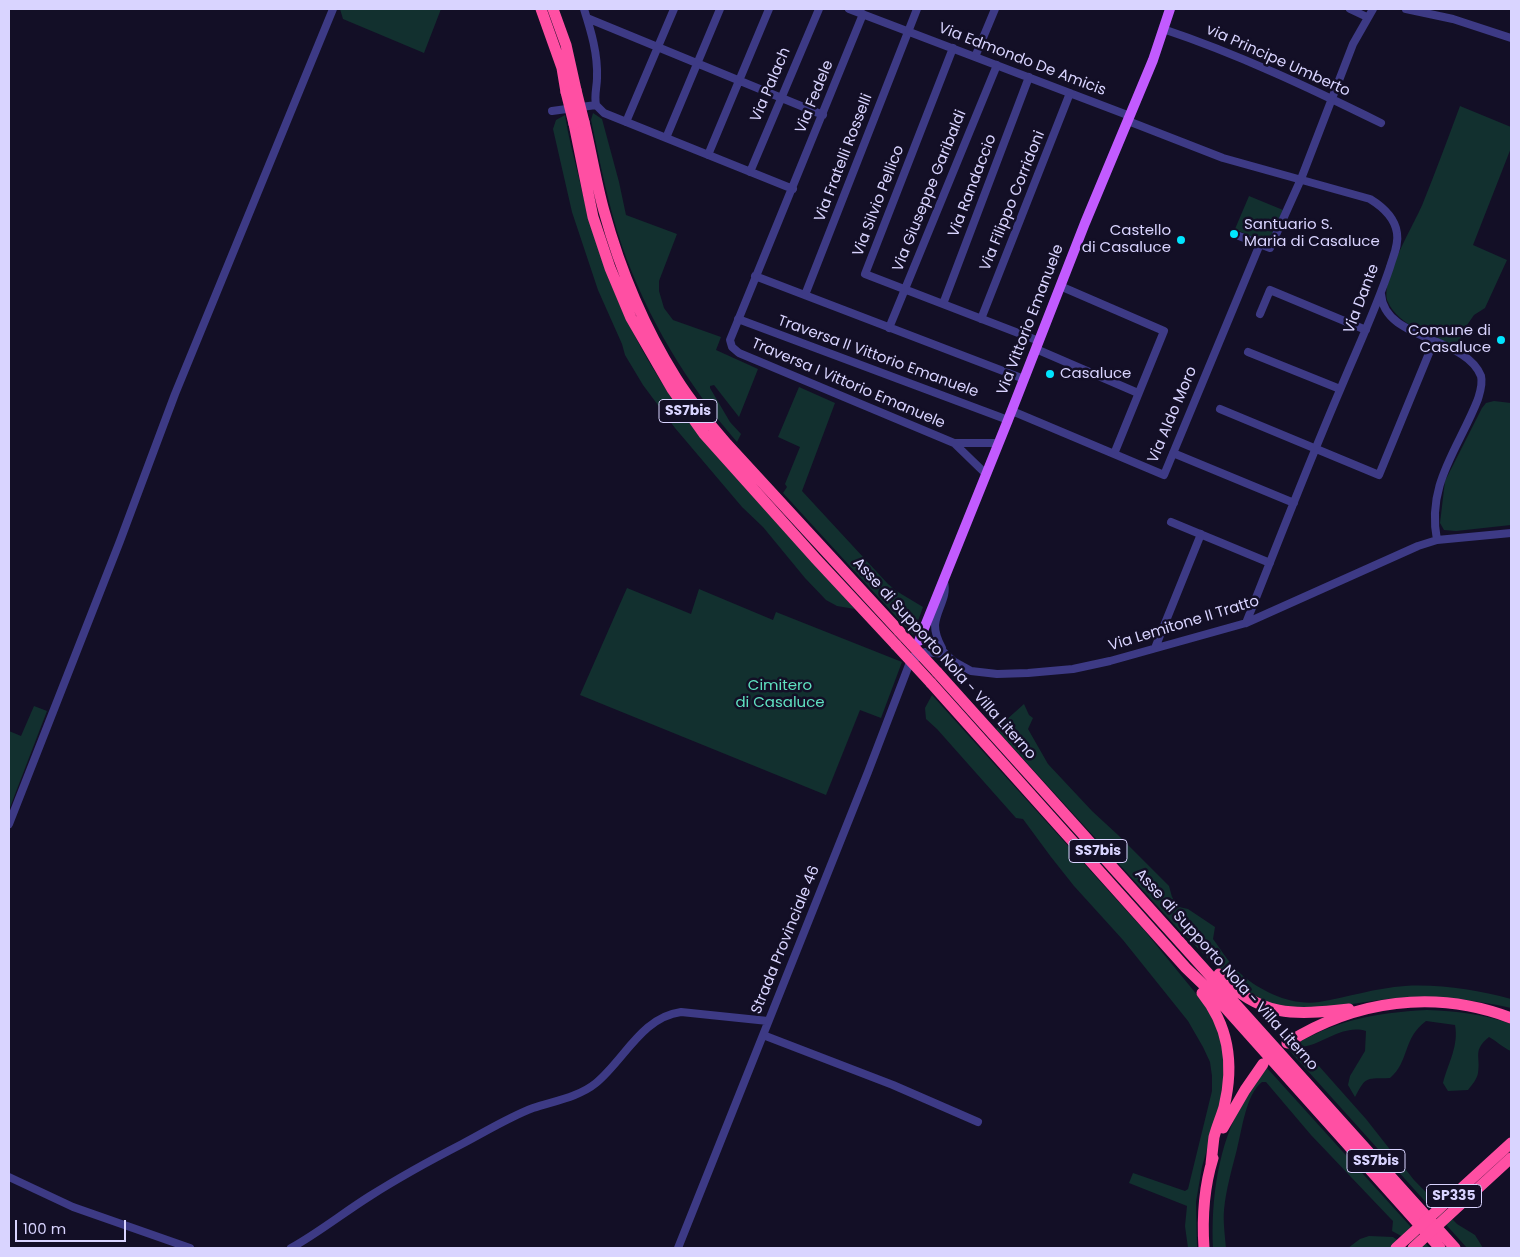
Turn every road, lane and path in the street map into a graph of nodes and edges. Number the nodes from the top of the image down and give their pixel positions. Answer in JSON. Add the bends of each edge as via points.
{"nodes":[{"id":1,"x":333,"y":9,"type":"edge"},
{"id":2,"x":542,"y":9,"type":"edge"},
{"id":3,"x":553,"y":9,"type":"edge"},
{"id":4,"x":584,"y":9,"type":"edge"},
{"id":5,"x":674,"y":9,"type":"edge"},
{"id":6,"x":720,"y":9,"type":"edge"},
{"id":7,"x":769,"y":9,"type":"edge"},
{"id":8,"x":819,"y":9,"type":"edge"},
{"id":9,"x":849,"y":9,"type":"edge"},
{"id":10,"x":917,"y":9,"type":"edge"},
{"id":11,"x":995,"y":9,"type":"edge"},
{"id":12,"x":1170,"y":9,"type":"edge"},
{"id":13,"x":1350,"y":9,"type":"edge"},
{"id":14,"x":1373,"y":9,"type":"edge"},
{"id":15,"x":1406,"y":9,"type":"edge"},
{"id":16,"x":863,"y":14,"type":"junction"},
{"id":17,"x":1367,"y":17,"type":"junction"},
{"id":18,"x":587,"y":18,"type":"junction"},
{"id":19,"x":1163,"y":29,"type":"junction"},
{"id":20,"x":908,"y":31,"type":"junction"},
{"id":21,"x":1511,"y":38,"type":"edge"},
{"id":22,"x":658,"y":47,"type":"junction"},
{"id":23,"x":953,"y":48,"type":"junction"},
{"id":24,"x":975,"y":57,"type":"junction"},
{"id":25,"x":698,"y":63,"type":"junction"},
{"id":26,"x":997,"y":65,"type":"junction"},
{"id":27,"x":1029,"y":77,"type":"junction"},
{"id":28,"x":739,"y":80,"type":"junction"},
{"id":29,"x":571,"y":91,"type":"junction"},
{"id":30,"x":1070,"y":93,"type":"junction"},
{"id":31,"x":780,"y":97,"type":"junction"},
{"id":32,"x":1332,"y":99,"type":"junction"},
{"id":33,"x":596,"y":105,"type":"junction"},
{"id":34,"x":552,"y":111,"type":"dead end"},
{"id":35,"x":823,"y":114,"type":"junction"},
{"id":36,"x":1129,"y":118,"type":"junction"},
{"id":37,"x":626,"y":122,"type":"junction"},
{"id":38,"x":579,"y":123,"type":"junction"},
{"id":39,"x":1381,"y":123,"type":"dead end"},
{"id":40,"x":666,"y":138,"type":"junction"},
{"id":41,"x":708,"y":155,"type":"junction"},
{"id":42,"x":750,"y":172,"type":"junction"},
{"id":43,"x":1301,"y":180,"type":"junction"},
{"id":44,"x":792,"y":189,"type":"junction"},
{"id":45,"x":1239,"y":236,"type":"dead end"},
{"id":46,"x":1260,"y":244,"type":"junction"},
{"id":47,"x":755,"y":276,"type":"junction"},
{"id":48,"x":1060,"y":286,"type":"junction"},
{"id":49,"x":905,"y":289,"type":"junction"},
{"id":50,"x":1381,"y":292,"type":"junction"},
{"id":51,"x":805,"y":295,"type":"junction"},
{"id":52,"x":943,"y":304,"type":"junction"},
{"id":53,"x":1260,"y":314,"type":"dead end"},
{"id":54,"x":981,"y":319,"type":"junction"},
{"id":55,"x":738,"y":320,"type":"junction"},
{"id":56,"x":889,"y":328,"type":"junction"},
{"id":57,"x":1366,"y":330,"type":"junction"},
{"id":58,"x":1434,"y":341,"type":"junction"},
{"id":59,"x":1038,"y":345,"type":"junction"},
{"id":60,"x":1248,"y":352,"type":"dead end"},
{"id":61,"x":1024,"y":379,"type":"junction"},
{"id":62,"x":1340,"y":389,"type":"junction"},
{"id":63,"x":1138,"y":393,"type":"junction"},
{"id":64,"x":1220,"y":409,"type":"dead end"},
{"id":65,"x":1010,"y":415,"type":"junction"},
{"id":66,"x":954,"y":443,"type":"junction"},
{"id":67,"x":999,"y":443,"type":"junction"},
{"id":68,"x":1316,"y":449,"type":"junction"},
{"id":69,"x":1173,"y":453,"type":"junction"},
{"id":70,"x":1114,"y":454,"type":"junction"},
{"id":71,"x":986,"y":474,"type":"junction"},
{"id":72,"x":1294,"y":503,"type":"junction"},
{"id":73,"x":1170,"y":522,"type":"dead end"},
{"id":74,"x":1511,"y":532,"type":"edge"},
{"id":75,"x":1201,"y":534,"type":"junction"},
{"id":76,"x":1437,"y":540,"type":"junction"},
{"id":77,"x":1270,"y":562,"type":"junction"},
{"id":78,"x":943,"y":580,"type":"junction"},
{"id":79,"x":1246,"y":623,"type":"junction"},
{"id":80,"x":918,"y":641,"type":"junction"},
{"id":81,"x":1155,"y":648,"type":"junction"},
{"id":82,"x":945,"y":654,"type":"junction"},
{"id":83,"x":908,"y":670,"type":"junction"},
{"id":84,"x":9,"y":824,"type":"edge"},
{"id":85,"x":1184,"y":945,"type":"junction"},
{"id":86,"x":1186,"y":968,"type":"junction"},
{"id":87,"x":1368,"y":1008,"type":"junction"},
{"id":88,"x":1482,"y":1008,"type":"junction"},
{"id":89,"x":1511,"y":1010,"type":"edge"},
{"id":90,"x":1511,"y":1018,"type":"edge"},
{"id":91,"x":768,"y":1021,"type":"junction"},
{"id":92,"x":763,"y":1035,"type":"junction"},
{"id":93,"x":1287,"y":1043,"type":"dead end"},
{"id":94,"x":1263,"y":1064,"type":"dead end"},
{"id":95,"x":978,"y":1122,"type":"dead end"},
{"id":96,"x":1511,"y":1144,"type":"edge"},
{"id":97,"x":1511,"y":1158,"type":"edge"},
{"id":98,"x":1211,"y":1164,"type":"junction"},
{"id":99,"x":9,"y":1177,"type":"edge"},
{"id":100,"x":190,"y":1248,"type":"edge"},
{"id":101,"x":291,"y":1248,"type":"edge"},
{"id":102,"x":678,"y":1248,"type":"edge"},
{"id":103,"x":1204,"y":1248,"type":"edge"},
{"id":104,"x":1396,"y":1248,"type":"edge"},
{"id":105,"x":1413,"y":1248,"type":"edge"},
{"id":106,"x":1440,"y":1248,"type":"edge"},
{"id":107,"x":1454,"y":1248,"type":"edge"}],
"edges":[{"from":1,"to":84,"type":"street","via":[[175,394]]},
{"from":2,"to":29,"type":"highway","name":"Asse di Supporto Nola - Villa Literno","number":"SS7bis"},
{"from":3,"to":29,"type":"highway","name":"Asse di Supporto Nola - Villa Literno","number":"SS7bis","via":[[570,60]]},
{"from":4,"to":18,"type":"street"},
{"from":5,"to":22,"type":"street"},
{"from":6,"to":25,"type":"street"},
{"from":7,"to":28,"type":"street"},
{"from":8,"to":31,"type":"street","name":"Via Palach"},
{"from":9,"to":16,"type":"street","name":"Via Edmondo De Amicis"},
{"from":10,"to":20,"type":"street","name":"Via Fratelli Rosselli"},
{"from":11,"to":24,"type":"street"},
{"from":12,"to":19,"type":"main road","name":"Via Vittorio Emanuele"},
{"from":13,"to":17,"type":"street"},
{"from":14,"to":17,"type":"street"},
{"from":15,"to":21,"type":"street","via":[[1453,19]]},
{"from":16,"to":20,"type":"street","name":"Via Edmondo De Amicis"},
{"from":16,"to":35,"type":"street","name":"Via Fedele"},
{"from":17,"to":32,"type":"street","via":[[1352,44]]},
{"from":18,"to":22,"type":"street"},
{"from":18,"to":33,"type":"street","via":[[596,59]]},
{"from":19,"to":32,"type":"street","name":"via Principe Umberto","via":[[1205,43]]},
{"from":19,"to":36,"type":"main road","name":"Via Vittorio Emanuele"},
{"from":20,"to":23,"type":"street","name":"Via Edmondo De Amicis"},
{"from":20,"to":51,"type":"street","name":"Via Fratelli Rosselli"},
{"from":22,"to":25,"type":"street"},
{"from":22,"to":37,"type":"street"},
{"from":23,"to":24,"type":"street","name":"Via Edmondo De Amicis"},
{"from":23,"to":49,"type":"street","name":"Via Silvio Pellico","via":[[865,274]]},
{"from":24,"to":26,"type":"street","name":"Via Edmondo De Amicis"},
{"from":25,"to":28,"type":"street"},
{"from":25,"to":40,"type":"street"},
{"from":26,"to":27,"type":"street","name":"Via Edmondo De Amicis"},
{"from":26,"to":49,"type":"street","name":"Via Giuseppe Garibaldi"},
{"from":27,"to":30,"type":"street","name":"Via Edmondo De Amicis"},
{"from":27,"to":52,"type":"street","name":"Via Randaccio"},
{"from":28,"to":31,"type":"street"},
{"from":28,"to":41,"type":"street"},
{"from":29,"to":38,"type":"highway","name":"Asse di Supporto Nola - Villa Literno","number":"SS7bis","bridge":true},
{"from":30,"to":36,"type":"street","name":"Via Edmondo De Amicis"},
{"from":30,"to":54,"type":"street","name":"Via Filippo Corridoni"},
{"from":31,"to":35,"type":"street"},
{"from":31,"to":42,"type":"street","name":"Via Palach"},
{"from":32,"to":39,"type":"street","name":"via Principe Umberto"},
{"from":32,"to":43,"type":"street"},
{"from":33,"to":34,"type":"street"},
{"from":33,"to":37,"type":"street","via":[[604,113]]},
{"from":35,"to":44,"type":"street","name":"Via Fedele"},
{"from":36,"to":43,"type":"street","name":"Via Dante","via":[[1223,158]]},
{"from":36,"to":48,"type":"main road","name":"Via Vittorio Emanuele"},
{"from":37,"to":40,"type":"street"},
{"from":38,"to":85,"type":"highway","name":"Asse di Supporto Nola - Villa Literno","number":"SS7bis","bridge":true,"via":[[620,263],[637,304],[676,378],[701,413]]},
{"from":38,"to":86,"type":"highway","name":"Asse di Supporto Nola - Villa Literno","number":"SS7bis","bridge":true,"via":[[594,217],[610,268],[640,334],[672,389],[704,434]]},
{"from":40,"to":41,"type":"street"},
{"from":41,"to":42,"type":"street"},
{"from":42,"to":44,"type":"street"},
{"from":43,"to":46,"type":"street","via":[[1270,248]]},
{"from":43,"to":50,"type":"street","name":"Via Dante","via":[[1363,196],[1388,214],[1396,228],[1397,240]]},
{"from":44,"to":47,"type":"street","name":"Via Fedele"},
{"from":45,"to":46,"type":"street"},
{"from":46,"to":69,"type":"street","name":"Via Aldo Moro"},
{"from":47,"to":51,"type":"street"},
{"from":47,"to":55,"type":"street","name":"Via Fedele"},
{"from":48,"to":59,"type":"main road","name":"Via Vittorio Emanuele"},
{"from":48,"to":63,"type":"street","via":[[1164,331]]},
{"from":49,"to":52,"type":"street","name":"Via Silvio Pellico"},
{"from":49,"to":56,"type":"street","name":"Via Giuseppe Garibaldi"},
{"from":50,"to":57,"type":"street","name":"Via Dante"},
{"from":50,"to":58,"type":"street","via":[[1384,306],[1392,317]]},
{"from":51,"to":56,"type":"street"},
{"from":52,"to":54,"type":"street","name":"Via Silvio Pellico"},
{"from":53,"to":57,"type":"street","via":[[1270,290]]},
{"from":54,"to":59,"type":"street","name":"Via Silvio Pellico"},
{"from":55,"to":65,"type":"street","name":"Traversa II Vittorio Emanuele"},
{"from":55,"to":66,"type":"street","name":"Traversa I Vittorio Emanuele","via":[[730,340],[739,353]]},
{"from":56,"to":61,"type":"street"},
{"from":57,"to":62,"type":"street","name":"Via Dante"},
{"from":58,"to":68,"type":"street","via":[[1379,475]]},
{"from":58,"to":76,"type":"street","via":[[1464,357],[1478,372],[1482,382],[1475,406],[1440,480],[1435,510]]},
{"from":59,"to":61,"type":"main road","name":"Via Vittorio Emanuele"},
{"from":59,"to":63,"type":"street","name":"Via Silvio Pellico"},
{"from":60,"to":62,"type":"street"},
{"from":61,"to":65,"type":"main road","name":"Via Vittorio Emanuele"},
{"from":62,"to":68,"type":"street","name":"Via Dante"},
{"from":63,"to":70,"type":"street"},
{"from":64,"to":68,"type":"street"},
{"from":65,"to":67,"type":"main road","name":"Via Vittorio Emanuele"},
{"from":65,"to":70,"type":"street","name":"Via Aldo Moro"},
{"from":66,"to":67,"type":"street","name":"Traversa I Vittorio Emanuele"},
{"from":66,"to":71,"type":"street","name":"Traversa I Vittorio Emanuele"},
{"from":67,"to":71,"type":"main road","name":"Via Vittorio Emanuele"},
{"from":68,"to":72,"type":"street","name":"Via Dante"},
{"from":69,"to":70,"type":"street","name":"Via Aldo Moro","via":[[1164,475]]},
{"from":69,"to":72,"type":"street"},
{"from":71,"to":78,"type":"main road","name":"Via Vittorio Emanuele"},
{"from":72,"to":77,"type":"street","name":"Via Dante"},
{"from":73,"to":75,"type":"street"},
{"from":74,"to":76,"type":"street","name":"Via Lemitone II Tratto"},
{"from":75,"to":77,"type":"street"},
{"from":75,"to":81,"type":"street"},
{"from":76,"to":79,"type":"street","name":"Via Lemitone II Tratto"},
{"from":77,"to":79,"type":"street","name":"Via Dante"},
{"from":78,"to":80,"type":"main road","name":"Via Vittorio Emanuele"},
{"from":78,"to":82,"type":"street","via":[[944,595],[935,624],[937,638]]},
{"from":79,"to":81,"type":"street","name":"Via Lemitone II Tratto"},
{"from":80,"to":82,"type":"street","name":"Via Lemitone II Tratto"},
{"from":80,"to":83,"type":"street","name":"Strada Provinciale 46"},
{"from":81,"to":82,"type":"street","name":"Via Lemitone II Tratto","via":[[1073,669],[997,674],[972,671]]},
{"from":82,"to":83,"type":"street","via":[[925,652]]},
{"from":83,"to":91,"type":"street","name":"Strada Provinciale 46"},
{"from":85,"to":87,"type":"highway","via":[[1204,958],[1243,995],[1268,1008],[1295,1014]]},
{"from":85,"to":107,"type":"highway","name":"Asse di Supporto Nola - Villa Literno","number":"SS7bis"},
{"from":86,"to":98,"type":"highway","via":[[1192,982],[1220,1020],[1228,1052],[1229,1077],[1214,1136]]},
{"from":86,"to":106,"type":"highway","name":"Asse di Supporto Nola - Villa Literno","number":"SS7bis"},
{"from":87,"to":88,"type":"highway","via":[[1435,1001]]},
{"from":87,"to":93,"type":"highway","via":[[1328,1021]]},
{"from":88,"to":89,"type":"highway"},
{"from":88,"to":90,"type":"highway"},
{"from":91,"to":92,"type":"street","name":"Strada Provinciale 46"},
{"from":91,"to":101,"type":"street","via":[[681,1012],[667,1015],[653,1023],[595,1085],[532,1109],[461,1144],[393,1182]]},
{"from":92,"to":95,"type":"street"},
{"from":92,"to":102,"type":"street","name":"Strada Provinciale 46"},
{"from":94,"to":98,"type":"highway","via":[[1228,1116]]},
{"from":96,"to":104,"type":"highway","number":"SP335","bridge":true},
{"from":97,"to":105,"type":"highway","number":"SP335","bridge":true},
{"from":98,"to":103,"type":"highway","via":[[1203,1214]]},
{"from":99,"to":100,"type":"street","via":[[73,1207]]}]}
